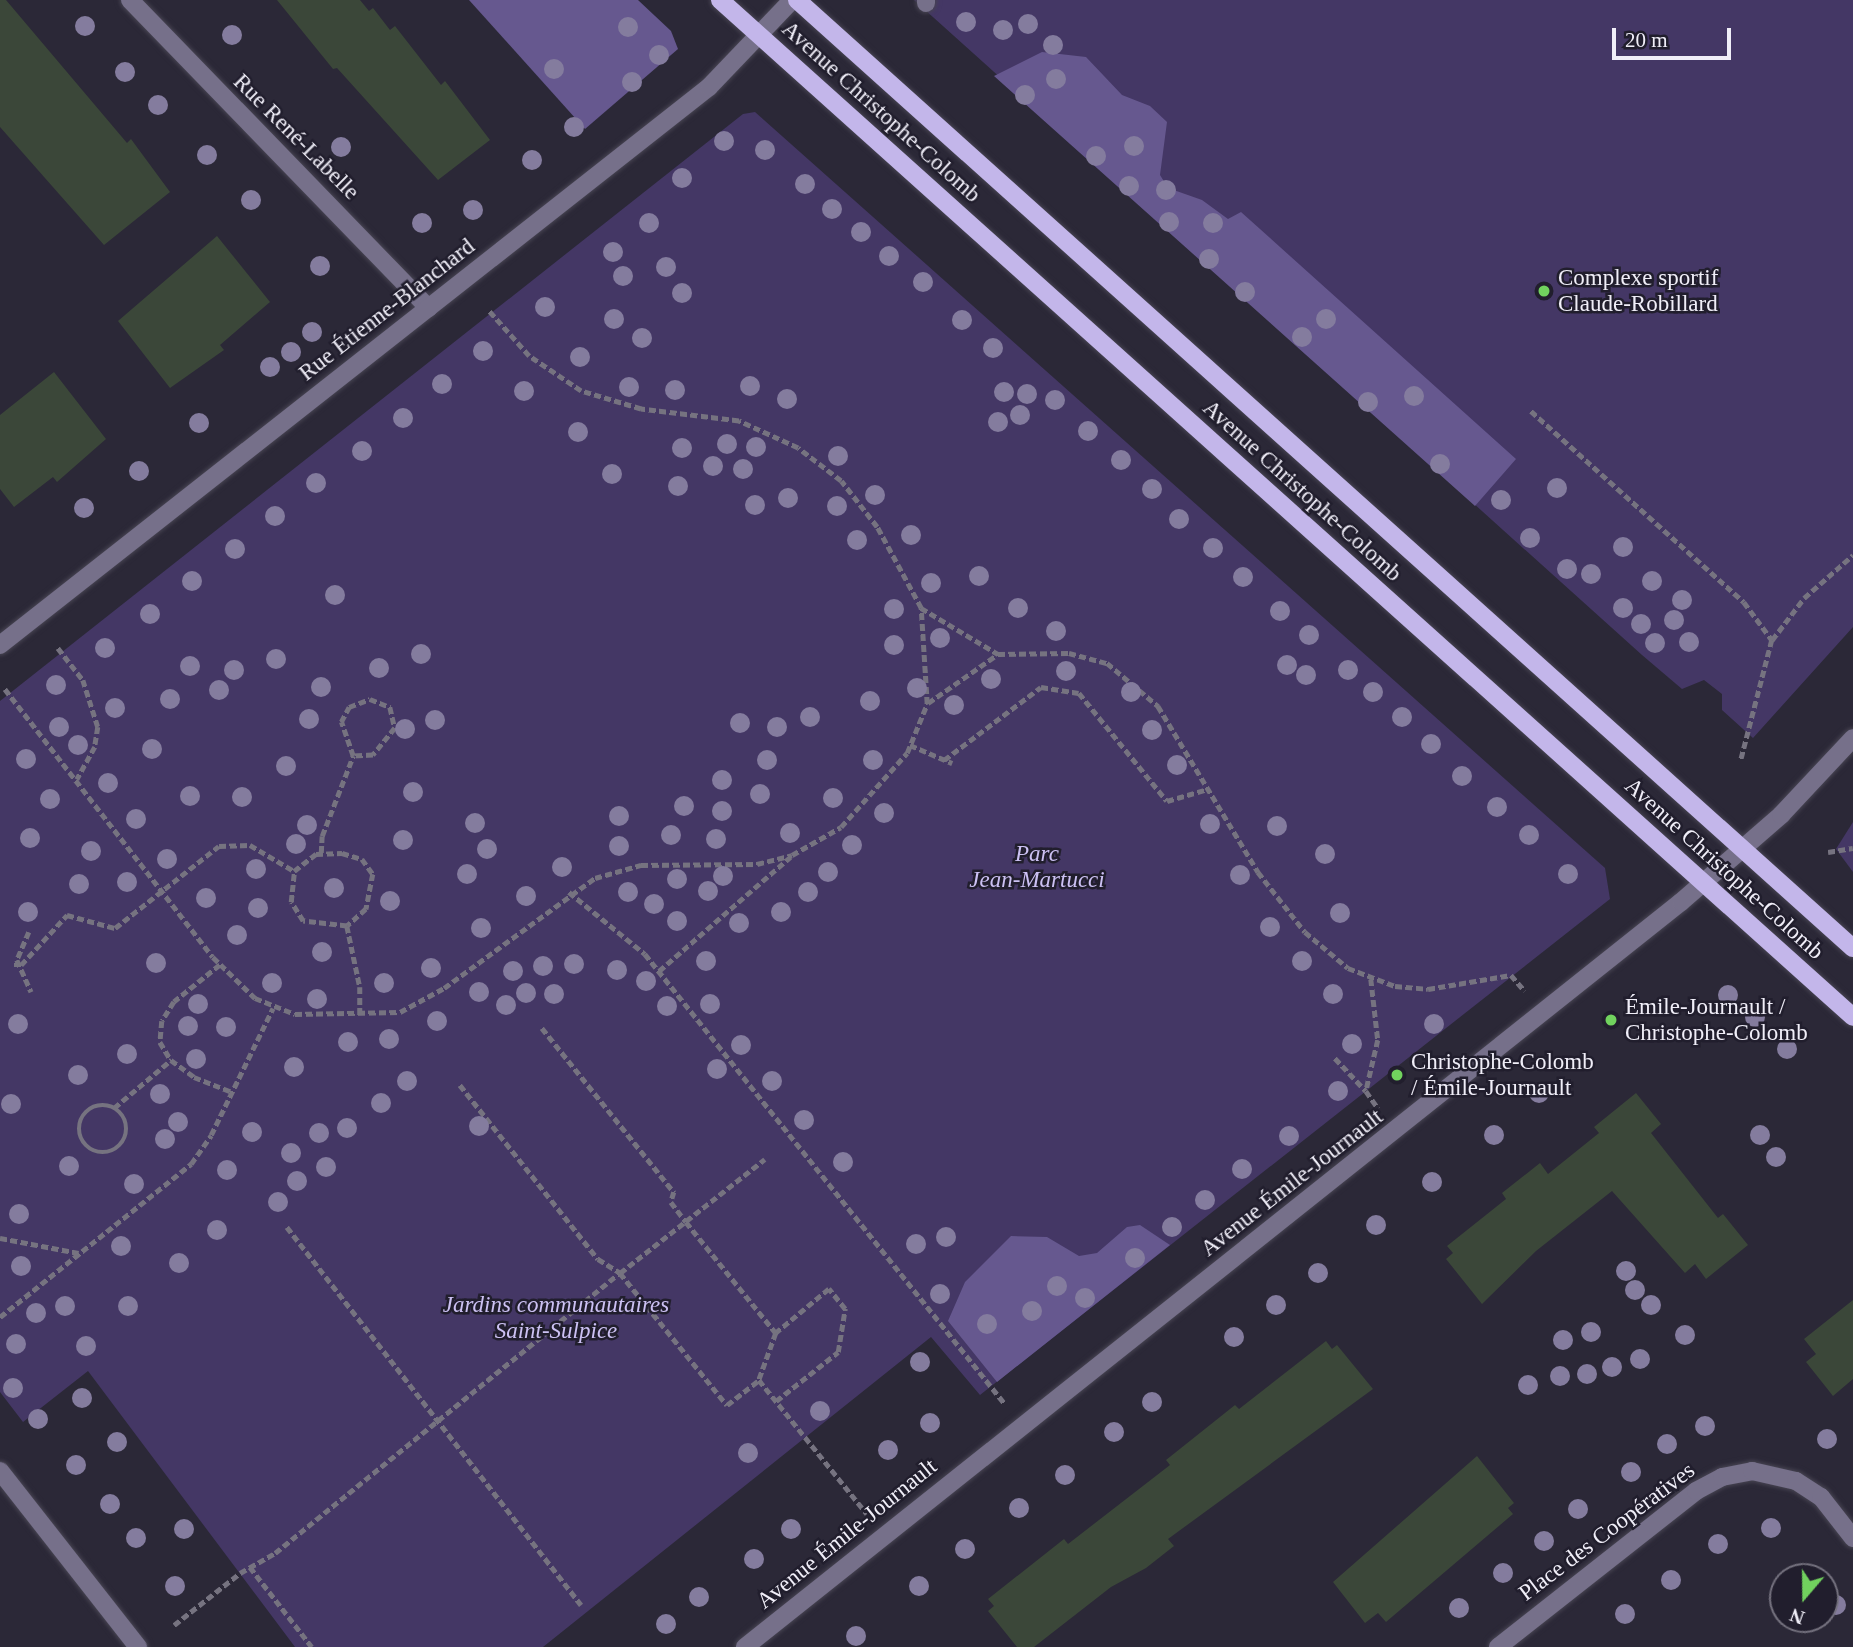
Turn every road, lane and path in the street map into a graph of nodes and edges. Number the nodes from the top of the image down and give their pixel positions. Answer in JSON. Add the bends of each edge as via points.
{"nodes":[{"id":1,"x":130,"y":0,"type":"edge"},
{"id":2,"x":720,"y":0,"type":"edge"},
{"id":3,"x":794,"y":0,"type":"edge"},
{"id":4,"x":761,"y":37,"type":"junction"},
{"id":5,"x":428,"y":308,"type":"junction"},
{"id":6,"x":488,"y":310,"type":"dead end"},
{"id":7,"x":1531,"y":411,"type":"dead end"},
{"id":8,"x":1853,"y":555,"type":"edge"},
{"id":9,"x":921,"y":608,"type":"junction"},
{"id":10,"x":1772,"y":640,"type":"junction"},
{"id":11,"x":0,"y":645,"type":"edge"},
{"id":12,"x":58,"y":648,"type":"dead end"},
{"id":13,"x":998,"y":654,"type":"junction"},
{"id":14,"x":5,"y":689,"type":"dead end"},
{"id":15,"x":927,"y":704,"type":"junction"},
{"id":16,"x":999,"y":710,"type":"dead end"},
{"id":17,"x":1003,"y":716,"type":"junction"},
{"id":18,"x":1853,"y":738,"type":"edge"},
{"id":19,"x":910,"y":745,"type":"junction"},
{"id":20,"x":353,"y":756,"type":"junction"},
{"id":21,"x":944,"y":760,"type":"junction"},
{"id":22,"x":1741,"y":760,"type":"dead end"},
{"id":23,"x":952,"y":763,"type":"dead end"},
{"id":24,"x":77,"y":779,"type":"junction"},
{"id":25,"x":1208,"y":789,"type":"junction"},
{"id":26,"x":1853,"y":848,"type":"edge"},
{"id":27,"x":1742,"y":849,"type":"junction"},
{"id":28,"x":1828,"y":852,"type":"dead end"},
{"id":29,"x":321,"y":853,"type":"junction"},
{"id":30,"x":792,"y":855,"type":"junction"},
{"id":31,"x":294,"y":871,"type":"junction"},
{"id":32,"x":1703,"y":883,"type":"junction"},
{"id":33,"x":161,"y":888,"type":"junction"},
{"id":34,"x":569,"y":892,"type":"junction"},
{"id":35,"x":347,"y":926,"type":"junction"},
{"id":36,"x":29,"y":932,"type":"dead end"},
{"id":37,"x":1853,"y":948,"type":"edge"},
{"id":38,"x":16,"y":965,"type":"junction"},
{"id":39,"x":220,"y":965,"type":"junction"},
{"id":40,"x":659,"y":971,"type":"junction"},
{"id":41,"x":1371,"y":979,"type":"junction"},
{"id":42,"x":1516,"y":980,"type":"dead end"},
{"id":43,"x":31,"y":992,"type":"dead end"},
{"id":44,"x":273,"y":1009,"type":"junction"},
{"id":45,"x":360,"y":1016,"type":"junction"},
{"id":46,"x":1853,"y":1017,"type":"edge"},
{"id":47,"x":542,"y":1028,"type":"dead end"},
{"id":48,"x":1335,"y":1058,"type":"dead end"},
{"id":49,"x":171,"y":1060,"type":"junction"},
{"id":50,"x":460,"y":1085,"type":"dead end"},
{"id":51,"x":232,"y":1092,"type":"junction"},
{"id":52,"x":114,"y":1108,"type":"junction"},
{"id":53,"x":765,"y":1159,"type":"dead end"},
{"id":54,"x":686,"y":1222,"type":"junction"},
{"id":55,"x":287,"y":1227,"type":"dead end"},
{"id":56,"x":0,"y":1238,"type":"edge"},
{"id":57,"x":80,"y":1253,"type":"junction"},
{"id":58,"x":620,"y":1273,"type":"junction"},
{"id":59,"x":0,"y":1317,"type":"edge"},
{"id":60,"x":776,"y":1333,"type":"junction"},
{"id":61,"x":759,"y":1380,"type":"junction"},
{"id":62,"x":995,"y":1391,"type":"dead end"},
{"id":63,"x":776,"y":1401,"type":"junction"},
{"id":64,"x":438,"y":1421,"type":"junction"},
{"id":65,"x":0,"y":1471,"type":"edge"},
{"id":66,"x":856,"y":1501,"type":"dead end"},
{"id":67,"x":1853,"y":1538,"type":"edge"},
{"id":68,"x":250,"y":1567,"type":"junction"},
{"id":69,"x":581,"y":1605,"type":"dead end"},
{"id":70,"x":174,"y":1625,"type":"dead end"},
{"id":71,"x":138,"y":1647,"type":"edge"},
{"id":72,"x":312,"y":1647,"type":"edge"},
{"id":73,"x":745,"y":1647,"type":"edge"},
{"id":74,"x":1498,"y":1647,"type":"edge"}],
"edges":[{"from":1,"to":5,"type":"street","name":"Rue René-Labelle"},
{"from":2,"to":4,"type":"main road","name":"Avenue Christophe-Colomb"},
{"from":3,"to":4,"type":"street","name":"Rue Étienne-Blanchard"},
{"from":3,"to":27,"type":"main road","name":"Avenue Christophe-Colomb"},
{"from":4,"to":5,"type":"street","name":"Rue Étienne-Blanchard","via":[[709,87]]},
{"from":4,"to":32,"type":"main road","name":"Avenue Christophe-Colomb"},
{"from":5,"to":11,"type":"street","name":"Rue Étienne-Blanchard"},
{"from":6,"to":9,"type":"path","via":[[529,356],[581,391],[641,409],[739,421],[798,448],[859,501]]},
{"from":7,"to":10,"type":"path","via":[[1744,602]]},
{"from":8,"to":10,"type":"path","via":[[1804,598]]},
{"from":9,"to":13,"type":"path"},
{"from":9,"to":15,"type":"path"},
{"from":10,"to":22,"type":"path"},
{"from":12,"to":24,"type":"path","via":[[83,680],[98,727],[95,747]]},
{"from":13,"to":15,"type":"path"},
{"from":13,"to":25,"type":"path","via":[[1089,656],[1125,674],[1158,706]]},
{"from":14,"to":24,"type":"path"},
{"from":15,"to":19,"type":"path"},
{"from":16,"to":17,"type":"path"},
{"from":17,"to":21,"type":"path"},
{"from":17,"to":25,"type":"path","via":[[1041,687],[1079,692],[1167,801]]},
{"from":18,"to":27,"type":"street","name":"Avenue Émile-Journault"},
{"from":19,"to":21,"type":"path"},
{"from":19,"to":30,"type":"path","via":[[866,804],[821,842]]},
{"from":20,"to":20,"type":"path","via":[[342,734],[344,712],[370,699],[390,707],[396,718],[390,739],[373,754]]},
{"from":20,"to":29,"type":"path","via":[[330,814]]},
{"from":21,"to":23,"type":"path"},
{"from":24,"to":33,"type":"path"},
{"from":25,"to":41,"type":"path","via":[[1290,915],[1339,961]]},
{"from":26,"to":28,"type":"path"},
{"from":27,"to":32,"type":"street","name":"Avenue Émile-Journault"},
{"from":27,"to":37,"type":"main road","name":"Avenue Christophe-Colomb"},
{"from":29,"to":31,"type":"path"},
{"from":29,"to":35,"type":"path","via":[[362,859],[373,874],[371,899]]},
{"from":30,"to":34,"type":"path","via":[[757,864],[641,865],[595,878]]},
{"from":30,"to":40,"type":"path"},
{"from":31,"to":33,"type":"path","via":[[235,842],[206,852]]},
{"from":31,"to":35,"type":"path","via":[[295,914],[314,926]]},
{"from":32,"to":46,"type":"main road","name":"Avenue Christophe-Colomb"},
{"from":32,"to":73,"type":"street","name":"Avenue Émile-Journault"},
{"from":33,"to":38,"type":"path","via":[[115,928],[67,915]]},
{"from":33,"to":39,"type":"path"},
{"from":34,"to":40,"type":"path","via":[[626,933]]},
{"from":34,"to":45,"type":"path","via":[[415,1006]]},
{"from":35,"to":45,"type":"path","via":[[360,987]]},
{"from":36,"to":38,"type":"path"},
{"from":38,"to":43,"type":"path"},
{"from":39,"to":44,"type":"path"},
{"from":39,"to":49,"type":"path","via":[[174,1002],[162,1021],[160,1042]]},
{"from":40,"to":62,"type":"path"},
{"from":41,"to":42,"type":"path","via":[[1428,989],[1511,975]]},
{"from":41,"to":48,"type":"path","via":[[1378,1040],[1367,1094]]},
{"from":44,"to":45,"type":"path","via":[[318,1017]]},
{"from":44,"to":51,"type":"path"},
{"from":47,"to":54,"type":"path","via":[[674,1192],[671,1202]]},
{"from":49,"to":51,"type":"path","via":[[194,1077]]},
{"from":49,"to":52,"type":"path","via":[[140,1081]]},
{"from":50,"to":58,"type":"path","via":[[598,1259]]},
{"from":51,"to":57,"type":"path","via":[[191,1164]]},
{"from":52,"to":52,"type":"path","via":[[95,1106],[81,1120],[80,1135],[92,1150],[111,1152],[123,1143],[127,1123]]},
{"from":53,"to":54,"type":"path"},
{"from":54,"to":58,"type":"path"},
{"from":54,"to":60,"type":"path"},
{"from":55,"to":64,"type":"path"},
{"from":56,"to":57,"type":"path"},
{"from":57,"to":59,"type":"path"},
{"from":58,"to":61,"type":"path","via":[[727,1405]]},
{"from":58,"to":64,"type":"path"},
{"from":60,"to":61,"type":"path"},
{"from":60,"to":63,"type":"path","via":[[829,1289],[845,1309],[838,1352]]},
{"from":61,"to":63,"type":"path"},
{"from":63,"to":66,"type":"path"},
{"from":64,"to":68,"type":"path","via":[[275,1553]]},
{"from":64,"to":69,"type":"path"},
{"from":65,"to":71,"type":"street"},
{"from":67,"to":74,"type":"street","name":"Place des Coopératives","via":[[1821,1497],[1796,1481],[1752,1471],[1722,1477],[1696,1491]]},
{"from":68,"to":70,"type":"path"},
{"from":68,"to":72,"type":"path"}]}
